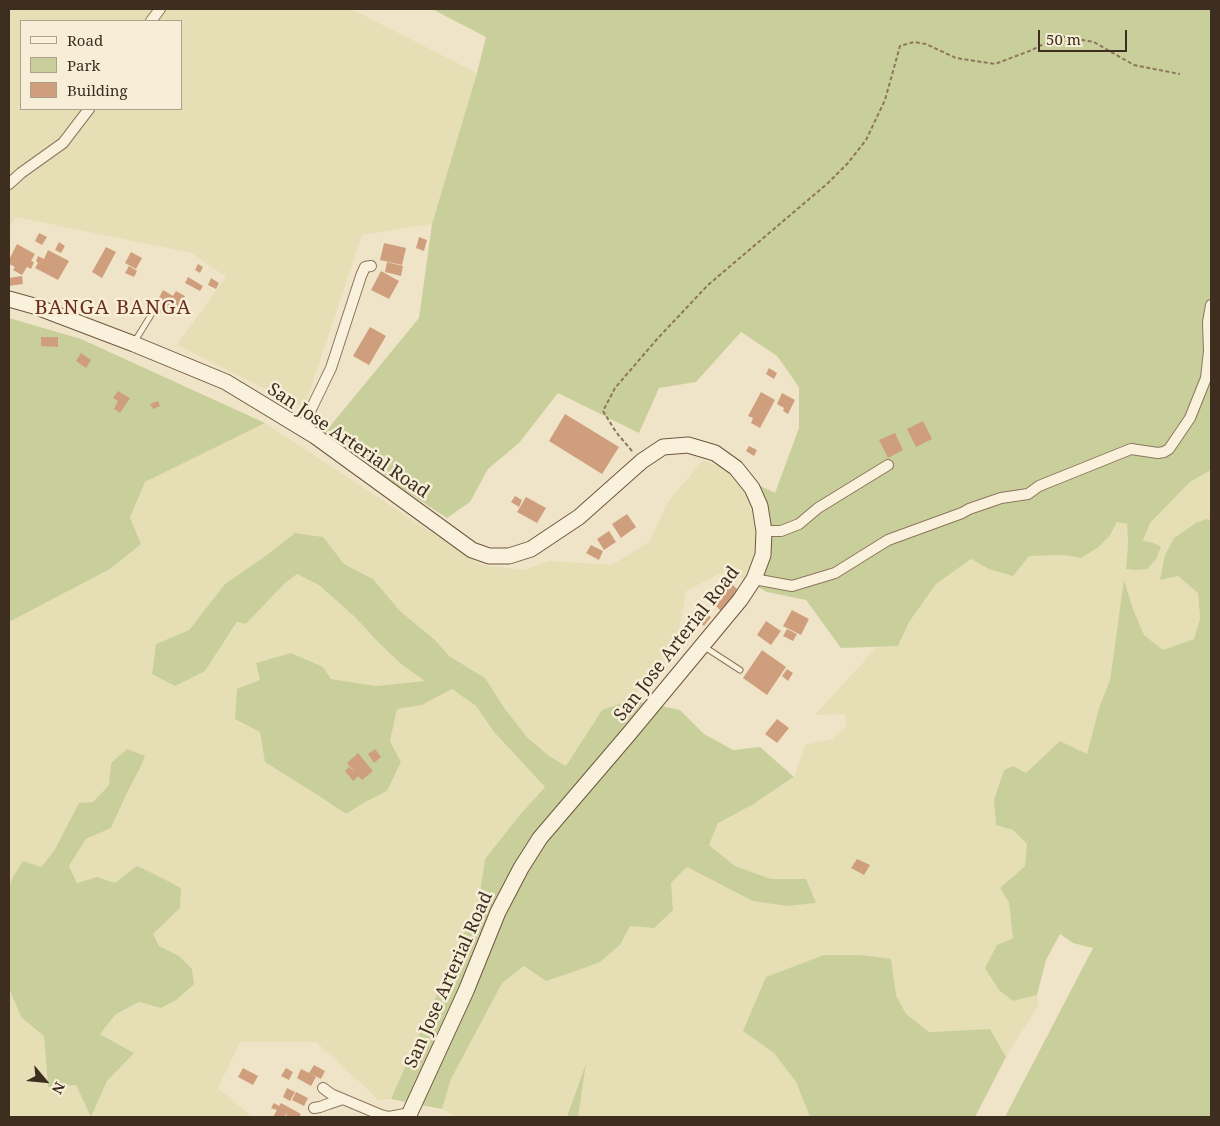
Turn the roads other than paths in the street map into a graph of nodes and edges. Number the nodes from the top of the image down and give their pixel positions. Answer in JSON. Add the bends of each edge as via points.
{"nodes":[{"id":1,"x":160,"y":9,"type":"edge"},
{"id":2,"x":152,"y":20,"type":"edge"},
{"id":3,"x":88,"y":110,"type":"edge"},
{"id":4,"x":9,"y":184,"type":"edge"},
{"id":5,"x":371,"y":266,"type":"dead end"},
{"id":6,"x":9,"y":299,"type":"edge"},
{"id":7,"x":1211,"y":305,"type":"edge"},
{"id":8,"x":151,"y":315,"type":"dead end"},
{"id":9,"x":134,"y":344,"type":"junction"},
{"id":10,"x":302,"y":428,"type":"junction"},
{"id":11,"x":888,"y":464,"type":"dead end"},
{"id":12,"x":764,"y":531,"type":"junction"},
{"id":13,"x":754,"y":578,"type":"junction"},
{"id":14,"x":702,"y":646,"type":"junction"},
{"id":15,"x":740,"y":670,"type":"dead end"},
{"id":16,"x":323,"y":1088,"type":"dead end"},
{"id":17,"x":343,"y":1099,"type":"junction"},
{"id":18,"x":314,"y":1108,"type":"dead end"},
{"id":19,"x":409,"y":1115,"type":"edge"},
{"id":20,"x":380,"y":1116,"type":"edge"}],
"edges":[{"from":1,"to":2,"type":"street"},
{"from":3,"to":4,"type":"street","via":[[63,144]]},
{"from":5,"to":10,"type":"street","via":[[365,267],[361,276],[331,368]]},
{"from":6,"to":9,"type":"main road","name":"San Jose Arterial Road"},
{"from":7,"to":13,"type":"street","via":[[1206,378],[1190,418],[1164,452],[1131,449],[1039,486],[1028,494],[1002,498],[888,540],[835,573],[792,586]]},
{"from":8,"to":9,"type":"lane"},
{"from":9,"to":10,"type":"main road","name":"San Jose Arterial Road","via":[[226,382]]},
{"from":10,"to":12,"type":"main road","name":"San Jose Arterial Road","via":[[472,550],[489,556],[509,556],[531,549],[579,516],[642,461],[663,447],[688,445],[715,453],[736,468],[752,488],[760,506]]},
{"from":11,"to":12,"type":"street","via":[[818,508],[799,524],[781,531]]},
{"from":12,"to":13,"type":"main road","name":"San Jose Arterial Road","via":[[763,555]]},
{"from":13,"to":14,"type":"main road","name":"San Jose Arterial Road"},
{"from":14,"to":15,"type":"lane"},
{"from":14,"to":19,"type":"main road","name":"San Jose Arterial Road","via":[[540,838],[521,868],[498,912]]},
{"from":16,"to":17,"type":"street"},
{"from":17,"to":18,"type":"street"},
{"from":17,"to":20,"type":"street"},
{"from":19,"to":20,"type":"street"}]}
